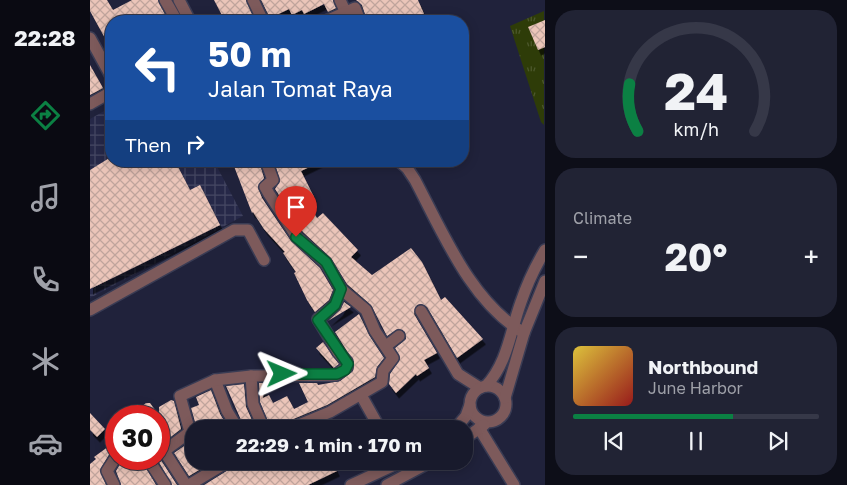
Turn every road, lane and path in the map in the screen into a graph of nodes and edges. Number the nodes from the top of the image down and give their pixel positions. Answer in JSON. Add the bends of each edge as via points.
{"nodes":[{"id":1,"x":165,"y":0,"type":"edge"},
{"id":2,"x":179,"y":0,"type":"edge"},
{"id":3,"x":253,"y":0,"type":"edge"},
{"id":4,"x":340,"y":0,"type":"edge"},
{"id":5,"x":346,"y":13,"type":"junction"},
{"id":6,"x":174,"y":15,"type":"edge"},
{"id":7,"x":187,"y":15,"type":"edge"},
{"id":8,"x":260,"y":15,"type":"edge"},
{"id":9,"x":341,"y":15,"type":"edge"},
{"id":10,"x":358,"y":15,"type":"edge"},
{"id":11,"x":90,"y":38,"type":"edge"},
{"id":12,"x":105,"y":65,"type":"edge"},
{"id":13,"x":105,"y":95,"type":"edge"},
{"id":14,"x":90,"y":104,"type":"edge"},
{"id":15,"x":269,"y":167,"type":"edge"},
{"id":16,"x":406,"y":167,"type":"edge"},
{"id":17,"x":544,"y":250,"type":"edge"},
{"id":18,"x":264,"y":260,"type":"dead end"},
{"id":19,"x":544,"y":281,"type":"edge"},
{"id":20,"x":341,"y":289,"type":"junction"},
{"id":21,"x":90,"y":310,"type":"edge"},
{"id":22,"x":421,"y":311,"type":"dead end"},
{"id":23,"x":513,"y":327,"type":"junction"},
{"id":24,"x":524,"y":334,"type":"junction"},
{"id":25,"x":399,"y":336,"type":"dead end"},
{"id":26,"x":386,"y":346,"type":"junction"},
{"id":27,"x":251,"y":376,"type":"junction"},
{"id":28,"x":215,"y":380,"type":"junction"},
{"id":29,"x":483,"y":387,"type":"junction"},
{"id":30,"x":361,"y":394,"type":"junction"},
{"id":31,"x":505,"y":398,"type":"junction"},
{"id":32,"x":470,"y":405,"type":"junction"},
{"id":33,"x":233,"y":420,"type":"edge"},
{"id":34,"x":260,"y":420,"type":"edge"},
{"id":35,"x":311,"y":420,"type":"edge"},
{"id":36,"x":375,"y":420,"type":"edge"},
{"id":37,"x":463,"y":420,"type":"edge"},
{"id":38,"x":483,"y":425,"type":"junction"},
{"id":39,"x":473,"y":432,"type":"edge"},
{"id":40,"x":108,"y":470,"type":"edge"},
{"id":41,"x":155,"y":470,"type":"edge"},
{"id":42,"x":213,"y":470,"type":"edge"},
{"id":43,"x":383,"y":470,"type":"edge"},
{"id":44,"x":415,"y":470,"type":"edge"},
{"id":45,"x":114,"y":485,"type":"edge"},
{"id":46,"x":165,"y":485,"type":"edge"},
{"id":47,"x":187,"y":485,"type":"edge"},
{"id":48,"x":352,"y":485,"type":"edge"},
{"id":49,"x":387,"y":485,"type":"edge"},
{"id":50,"x":514,"y":485,"type":"edge"}],
"edges":[{"from":1,"to":6,"type":"street"},
{"from":2,"to":7,"type":"street"},
{"from":3,"to":8,"type":"street"},
{"from":4,"to":5,"type":"street"},
{"from":5,"to":9,"type":"street"},
{"from":5,"to":10,"type":"street","via":[[355,8]]},
{"from":11,"to":12,"type":"street"},
{"from":13,"to":14,"type":"street"},
{"from":15,"to":20,"type":"street","via":[[273,177],[265,187],[269,194],[296,237],[326,262]]},
{"from":16,"to":23,"type":"street","via":[[478,293]]},
{"from":17,"to":23,"type":"street","via":[[532,272]]},
{"from":18,"to":21,"type":"street","via":[[248,230],[234,230]]},
{"from":19,"to":24,"type":"street"},
{"from":20,"to":26,"type":"street","via":[[366,310]]},
{"from":20,"to":27,"type":"street","via":[[335,305],[318,320],[347,362],[345,370],[336,375]]},
{"from":22,"to":29,"type":"street","via":[[458,374]]},
{"from":23,"to":24,"type":"street"},
{"from":23,"to":29,"type":"street","via":[[506,356],[495,376]]},
{"from":24,"to":31,"type":"street"},
{"from":25,"to":26,"type":"street"},
{"from":26,"to":30,"type":"street","via":[[394,357],[382,371],[383,382]]},
{"from":27,"to":28,"type":"street"},
{"from":27,"to":34,"type":"street","via":[[253,404]]},
{"from":28,"to":33,"type":"street"},
{"from":28,"to":47,"type":"street","via":[[180,396],[190,432],[164,451]]},
{"from":29,"to":31,"type":"street","via":[[496,388]]},
{"from":29,"to":32,"type":"street","via":[[472,395]]},
{"from":30,"to":35,"type":"street"},
{"from":30,"to":36,"type":"street"},
{"from":31,"to":38,"type":"street","via":[[504,413],[497,420]]},
{"from":32,"to":37,"type":"street"},
{"from":32,"to":38,"type":"street"},
{"from":38,"to":39,"type":"street"},
{"from":38,"to":50,"type":"street"},
{"from":40,"to":45,"type":"street"},
{"from":41,"to":46,"type":"street"},
{"from":42,"to":47,"type":"street"},
{"from":43,"to":48,"type":"street"},
{"from":44,"to":49,"type":"street"}]}
